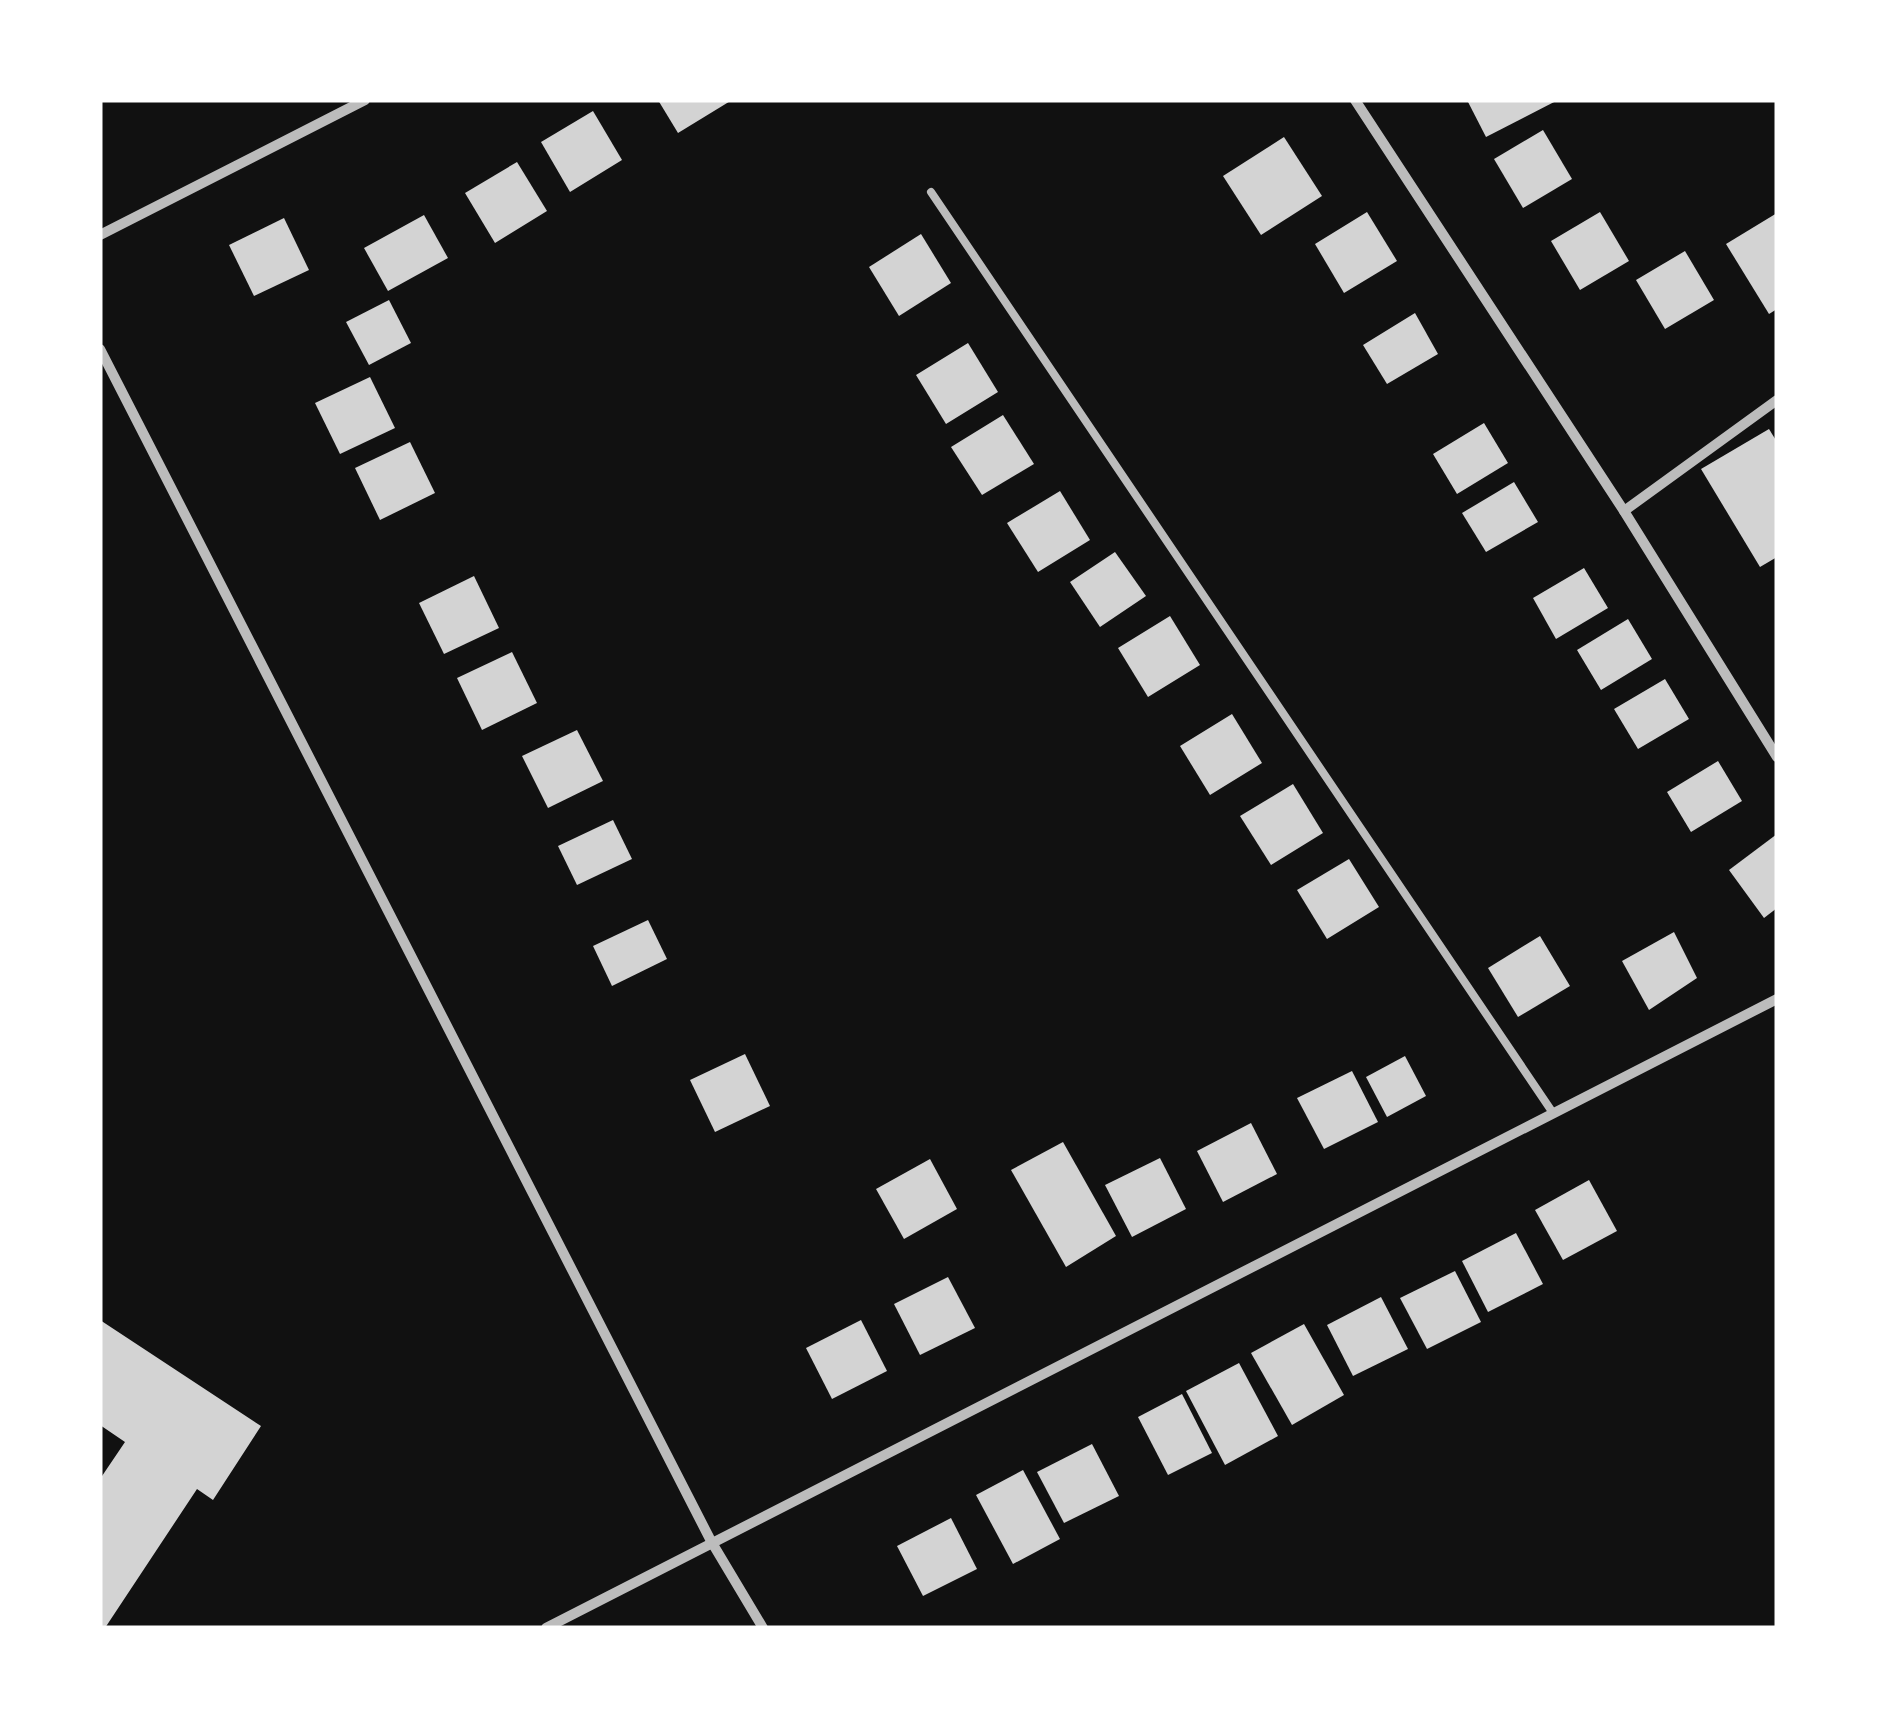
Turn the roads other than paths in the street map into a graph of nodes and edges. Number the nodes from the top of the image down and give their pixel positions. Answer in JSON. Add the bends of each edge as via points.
{"nodes":[{"id":1,"x":364,"y":100,"type":"edge"},
{"id":2,"x":1355,"y":100,"type":"edge"},
{"id":3,"x":931,"y":192,"type":"dead end"},
{"id":4,"x":100,"y":235,"type":"edge"},
{"id":5,"x":100,"y":349,"type":"edge"},
{"id":6,"x":1777,"y":400,"type":"edge"},
{"id":7,"x":1624,"y":511,"type":"junction"},
{"id":8,"x":1777,"y":757,"type":"edge"},
{"id":9,"x":1777,"y":999,"type":"edge"},
{"id":10,"x":1553,"y":1113,"type":"junction"},
{"id":11,"x":711,"y":1541,"type":"junction"},
{"id":12,"x":546,"y":1628,"type":"edge"},
{"id":13,"x":763,"y":1628,"type":"edge"}],
"edges":[{"from":1,"to":4,"type":"street"},
{"from":2,"to":7,"type":"street"},
{"from":3,"to":10,"type":"lane"},
{"from":5,"to":11,"type":"street"},
{"from":6,"to":7,"type":"street"},
{"from":7,"to":8,"type":"street"},
{"from":9,"to":10,"type":"street"},
{"from":10,"to":11,"type":"street"},
{"from":11,"to":12,"type":"street"},
{"from":11,"to":13,"type":"street"}]}
